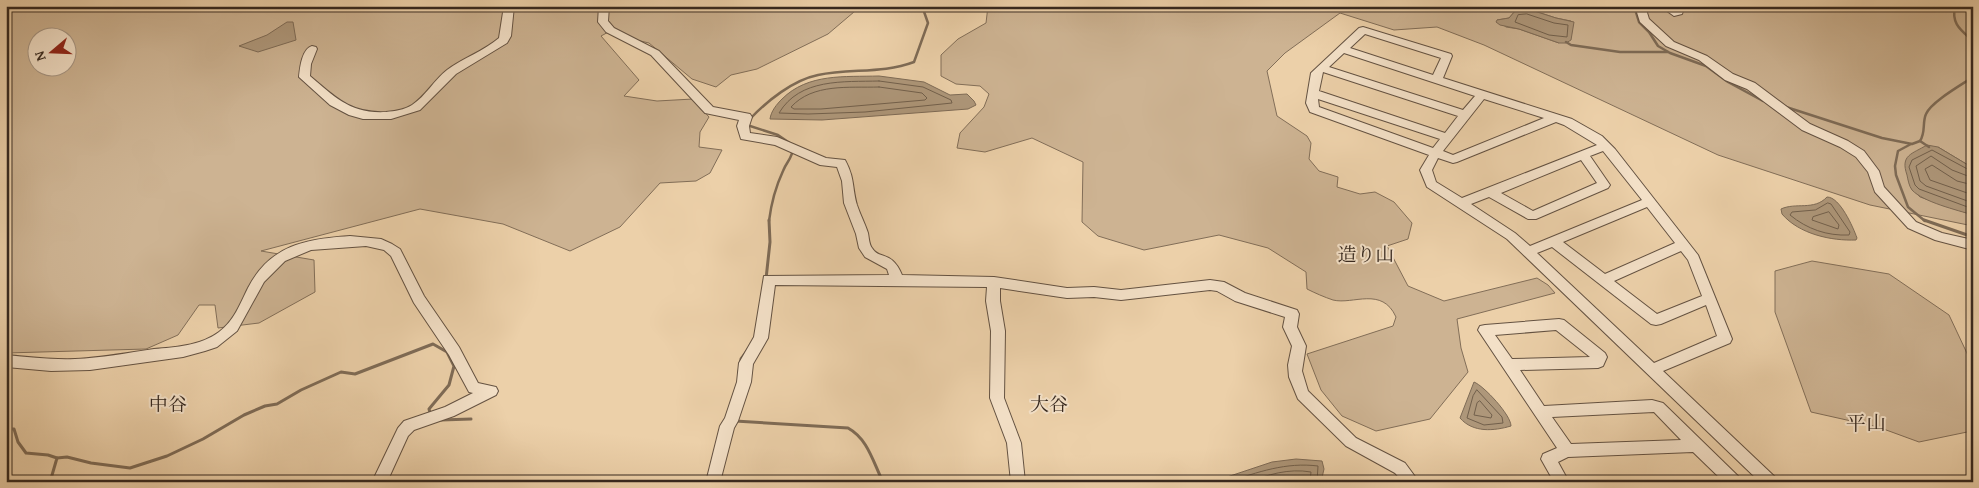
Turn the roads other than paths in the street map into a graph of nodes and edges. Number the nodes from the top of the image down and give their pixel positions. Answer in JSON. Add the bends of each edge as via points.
{"nodes":[{"id":1,"x":509,"y":6,"type":"edge"},
{"id":2,"x":604,"y":6,"type":"edge"},
{"id":3,"x":1640,"y":6,"type":"edge"},
{"id":4,"x":1665,"y":6,"type":"edge"},
{"id":5,"x":1680,"y":6,"type":"edge"},
{"id":6,"x":312,"y":49,"type":"dead end"},
{"id":7,"x":1342,"y":49,"type":"junction"},
{"id":8,"x":1321,"y":68,"type":"junction"},
{"id":9,"x":1437,"y":79,"type":"junction"},
{"id":10,"x":1313,"y":94,"type":"junction"},
{"id":11,"x":1482,"y":94,"type":"junction"},
{"id":12,"x":1467,"y":115,"type":"junction"},
{"id":13,"x":1555,"y":118,"type":"junction"},
{"id":14,"x":1448,"y":138,"type":"junction"},
{"id":15,"x":1605,"y":146,"type":"junction"},
{"id":16,"x":1436,"y":152,"type":"junction"},
{"id":17,"x":1583,"y":154,"type":"junction"},
{"id":18,"x":1490,"y":192,"type":"junction"},
{"id":19,"x":1650,"y":201,"type":"junction"},
{"id":20,"x":1460,"y":204,"type":"junction"},
{"id":21,"x":1554,"y":242,"type":"junction"},
{"id":22,"x":1683,"y":245,"type":"junction"},
{"id":23,"x":1973,"y":245,"type":"edge"},
{"id":24,"x":1528,"y":252,"type":"junction"},
{"id":25,"x":897,"y":280,"type":"junction"},
{"id":26,"x":1603,"y":280,"type":"junction"},
{"id":27,"x":994,"y":282,"type":"junction"},
{"id":28,"x":1708,"y":299,"type":"junction"},
{"id":29,"x":6,"y":361,"type":"edge"},
{"id":30,"x":1509,"y":364,"type":"junction"},
{"id":31,"x":1651,"y":370,"type":"junction"},
{"id":32,"x":1540,"y":412,"type":"junction"},
{"id":33,"x":1696,"y":446,"type":"junction"},
{"id":34,"x":1567,"y":452,"type":"junction"},
{"id":35,"x":379,"y":482,"type":"edge"},
{"id":36,"x":713,"y":482,"type":"edge"},
{"id":37,"x":1018,"y":482,"type":"edge"},
{"id":38,"x":1412,"y":482,"type":"edge"},
{"id":39,"x":1562,"y":482,"type":"edge"},
{"id":40,"x":1734,"y":482,"type":"edge"},
{"id":41,"x":1770,"y":482,"type":"edge"}],
"edges":[{"from":1,"to":6,"type":"street","via":[[506,36],[499,45],[453,72],[421,104],[405,113],[367,117],[345,111],[304,77]]},
{"from":2,"to":25,"type":"street","via":[[604,22],[610,30],[655,53],[710,110],[746,117],[744,136],[777,142],[824,162],[841,163],[865,248],[869,254],[892,266]]},
{"from":3,"to":23,"type":"street","via":[[1650,28],[1670,44],[1751,86],[1806,127],[1860,154],[1874,171],[1879,188],[1912,225],[1939,237]]},
{"from":4,"to":5,"type":"street","via":[[1674,13]]},
{"from":7,"to":8,"type":"street"},
{"from":7,"to":9,"type":"street"},
{"from":7,"to":9,"type":"street","via":[[1363,30],[1447,56]]},
{"from":8,"to":10,"type":"street","via":[[1316,73]]},
{"from":8,"to":12,"type":"street"},
{"from":9,"to":11,"type":"street"},
{"from":10,"to":14,"type":"street"},
{"from":10,"to":16,"type":"street","via":[[1314,109]]},
{"from":11,"to":12,"type":"street"},
{"from":11,"to":13,"type":"street"},
{"from":12,"to":14,"type":"street"},
{"from":13,"to":15,"type":"street","via":[[1581,128]]},
{"from":13,"to":16,"type":"street","via":[[1453,159]]},
{"from":14,"to":16,"type":"street"},
{"from":15,"to":17,"type":"street"},
{"from":15,"to":19,"type":"street"},
{"from":16,"to":20,"type":"street","via":[[1426,170],[1432,184]]},
{"from":17,"to":18,"type":"street"},
{"from":17,"to":18,"type":"street","via":[[1604,185],[1532,216]]},
{"from":18,"to":20,"type":"street"},
{"from":19,"to":21,"type":"street"},
{"from":19,"to":22,"type":"street"},
{"from":20,"to":24,"type":"street","via":[[1511,236]]},
{"from":21,"to":24,"type":"street"},
{"from":21,"to":26,"type":"street"},
{"from":22,"to":26,"type":"street"},
{"from":22,"to":28,"type":"street","via":[[1694,258]]},
{"from":24,"to":31,"type":"street"},
{"from":25,"to":27,"type":"street"},
{"from":25,"to":36,"type":"street","via":[[769,280],[761,338],[746,363],[744,382],[727,426]]},
{"from":26,"to":28,"type":"street","via":[[1656,320]]},
{"from":27,"to":37,"type":"street","via":[[998,331],[997,398],[1014,443]]},
{"from":27,"to":38,"type":"street","via":[[1066,293],[1122,295],[1210,285],[1292,314],[1290,327],[1299,346],[1294,359],[1295,375],[1303,395],[1350,442],[1400,468]]},
{"from":28,"to":31,"type":"street","via":[[1725,339]]},
{"from":29,"to":35,"type":"street","via":[[52,366],[99,363],[200,347],[232,330],[266,270],[278,257],[312,244],[375,242],[389,247],[396,254],[418,300],[474,388],[491,391],[449,412],[409,425]]},
{"from":30,"to":30,"type":"street","via":[[1484,330],[1559,324],[1600,357],[1598,362]]},
{"from":30,"to":32,"type":"street"},
{"from":31,"to":41,"type":"street"},
{"from":32,"to":33,"type":"street","via":[[1658,407]]},
{"from":32,"to":34,"type":"street"},
{"from":33,"to":34,"type":"street"},
{"from":33,"to":40,"type":"street"},
{"from":34,"to":39,"type":"street","via":[[1548,459]]}]}
